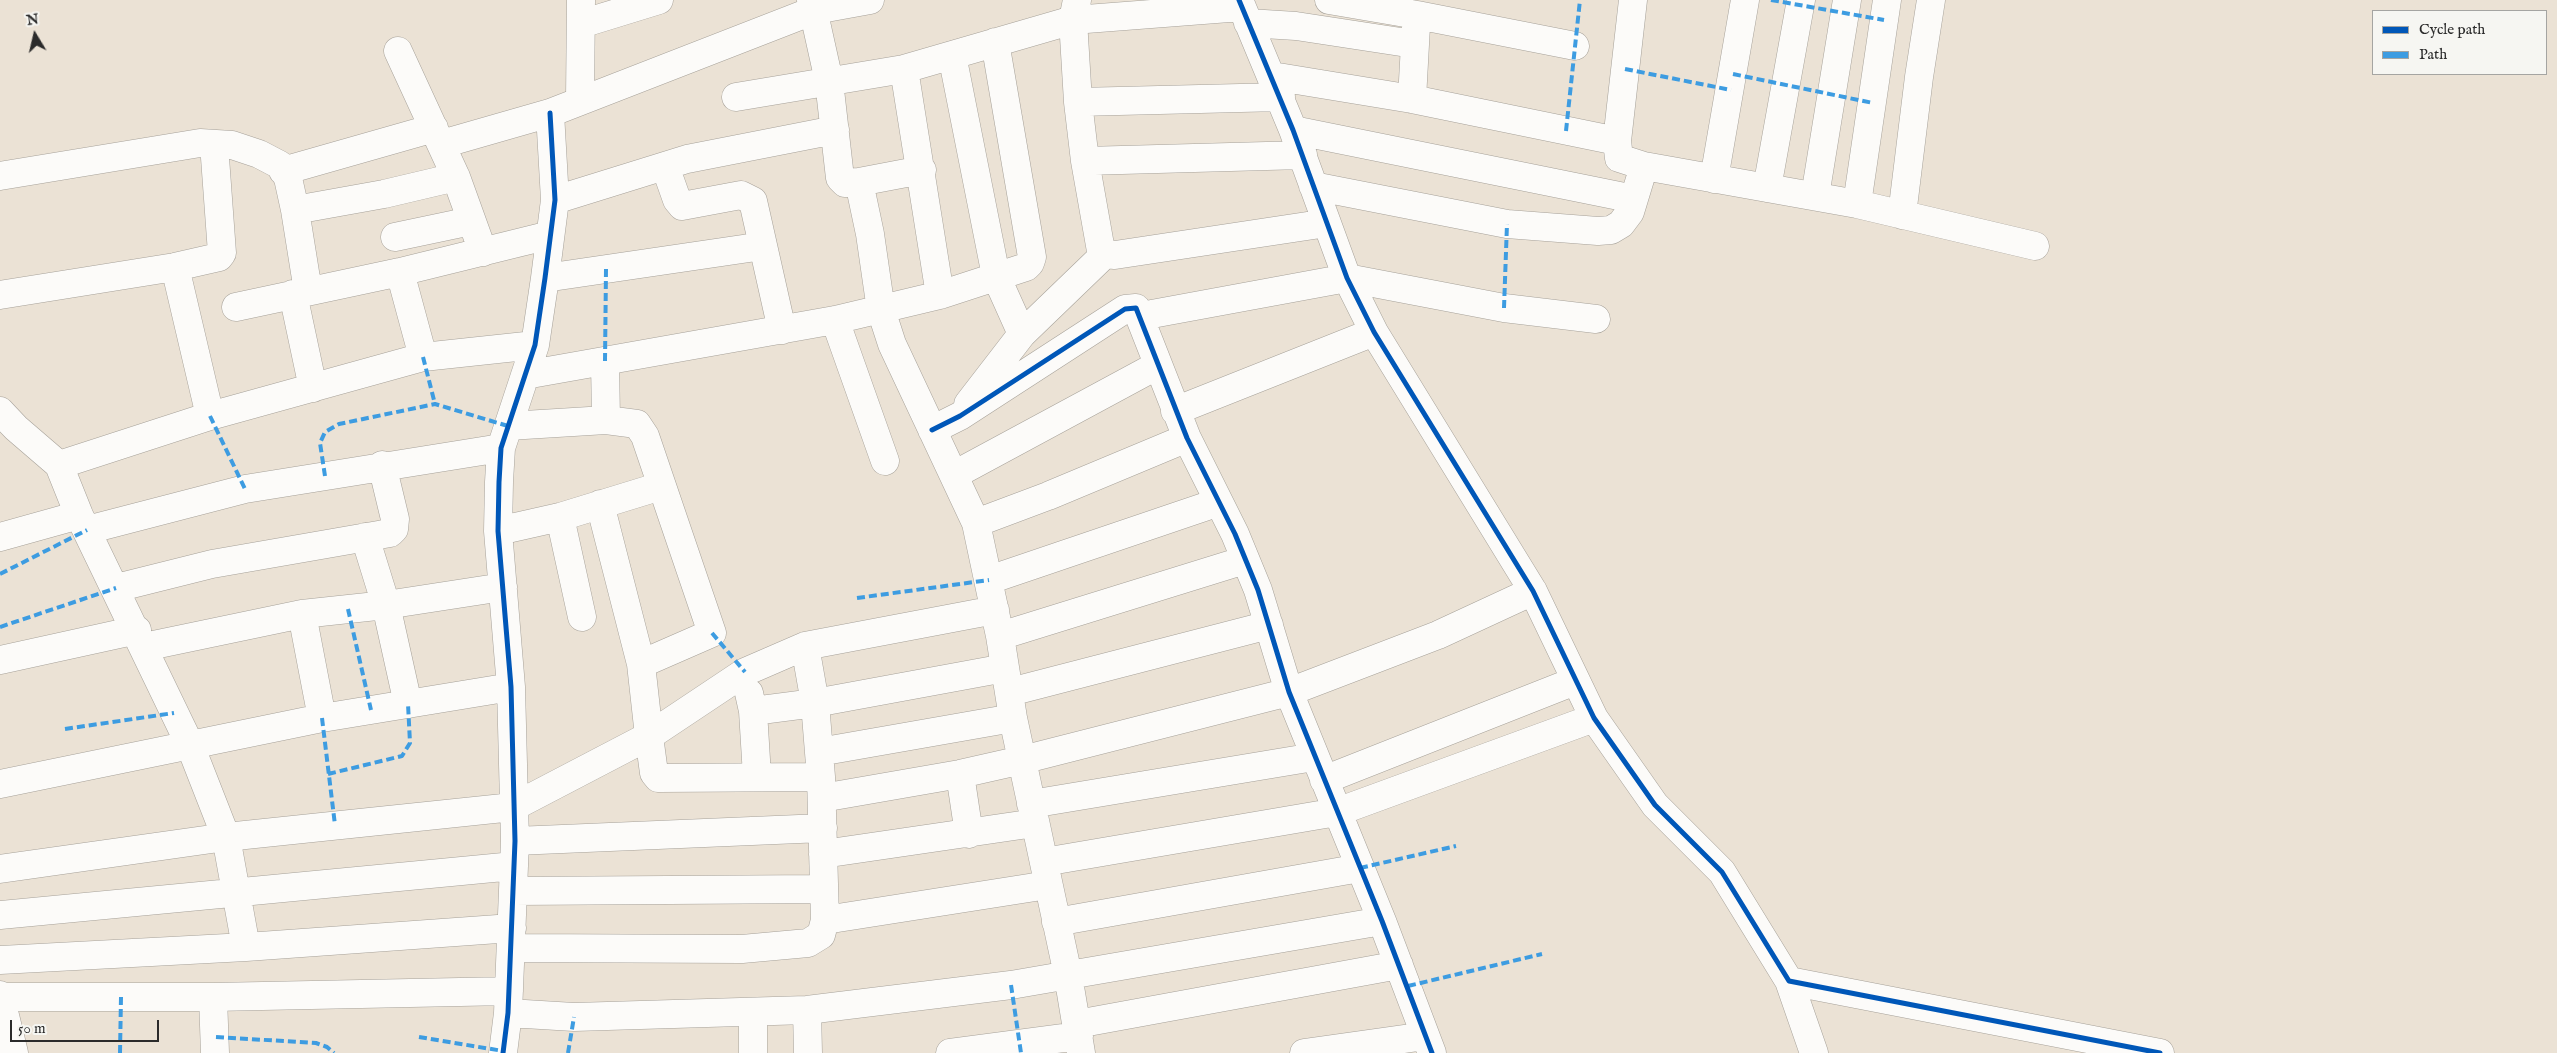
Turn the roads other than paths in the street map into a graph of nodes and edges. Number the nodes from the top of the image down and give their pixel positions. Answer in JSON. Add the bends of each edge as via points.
{"nodes":[{"id":1,"x":659,"y":0,"type":"edge"},
{"id":2,"x":870,"y":0,"type":"edge"},
{"id":3,"x":1329,"y":0,"type":"edge"},
{"id":4,"x":1633,"y":0,"type":"edge"},
{"id":5,"x":1745,"y":0,"type":"edge"},
{"id":6,"x":1801,"y":0,"type":"edge"},
{"id":7,"x":1847,"y":0,"type":"edge"},
{"id":8,"x":1887,"y":0,"type":"edge"},
{"id":9,"x":1931,"y":0,"type":"edge"},
{"id":10,"x":813,"y":5,"type":"edge"},
{"id":11,"x":1075,"y":10,"type":"edge"},
{"id":12,"x":1243,"y":10,"type":"edge"},
{"id":13,"x":581,"y":12,"type":"edge"},
{"id":14,"x":1417,"y":15,"type":"junction"},
{"id":15,"x":995,"y":42,"type":"junction"},
{"id":16,"x":1414,"y":44,"type":"junction"},
{"id":17,"x":1575,"y":46,"type":"dead end"},
{"id":18,"x":398,"y":51,"type":"dead end"},
{"id":19,"x":952,"y":55,"type":"junction"},
{"id":20,"x":904,"y":69,"type":"junction"},
{"id":21,"x":829,"y":81,"type":"junction"},
{"id":22,"x":1276,"y":87,"type":"junction"},
{"id":23,"x":736,"y":97,"type":"dead end"},
{"id":24,"x":1412,"y":99,"type":"junction"},
{"id":25,"x":580,"y":100,"type":"junction"},
{"id":26,"x":1078,"y":102,"type":"junction"},
{"id":27,"x":550,"y":113,"type":"junction"},
{"id":28,"x":835,"y":130,"type":"junction"},
{"id":29,"x":1293,"y":130,"type":"junction"},
{"id":30,"x":438,"y":136,"type":"junction"},
{"id":31,"x":1617,"y":141,"type":"junction"},
{"id":32,"x":214,"y":144,"type":"junction"},
{"id":33,"x":1303,"y":156,"type":"junction"},
{"id":34,"x":1085,"y":161,"type":"junction"},
{"id":35,"x":665,"y":166,"type":"junction"},
{"id":36,"x":1644,"y":166,"type":"junction"},
{"id":37,"x":922,"y":170,"type":"junction"},
{"id":38,"x":283,"y":171,"type":"junction"},
{"id":39,"x":0,"y":176,"type":"edge"},
{"id":40,"x":456,"y":177,"type":"junction"},
{"id":41,"x":1714,"y":179,"type":"junction"},
{"id":42,"x":859,"y":182,"type":"junction"},
{"id":43,"x":1313,"y":186,"type":"junction"},
{"id":44,"x":1767,"y":188,"type":"junction"},
{"id":45,"x":1815,"y":196,"type":"junction"},
{"id":46,"x":1634,"y":199,"type":"junction"},
{"id":47,"x":555,"y":200,"type":"junction"},
{"id":48,"x":1857,"y":204,"type":"junction"},
{"id":49,"x":295,"y":210,"type":"junction"},
{"id":50,"x":1902,"y":215,"type":"junction"},
{"id":51,"x":471,"y":221,"type":"junction"},
{"id":52,"x":1327,"y":223,"type":"junction"},
{"id":53,"x":550,"y":234,"type":"junction"},
{"id":54,"x":395,"y":237,"type":"dead end"},
{"id":55,"x":763,"y":246,"type":"junction"},
{"id":56,"x":2034,"y":246,"type":"dead end"},
{"id":57,"x":483,"y":252,"type":"junction"},
{"id":58,"x":1105,"y":254,"type":"junction"},
{"id":59,"x":175,"y":267,"type":"junction"},
{"id":60,"x":400,"y":272,"type":"junction"},
{"id":61,"x":996,"y":276,"type":"junction"},
{"id":62,"x":545,"y":278,"type":"junction"},
{"id":63,"x":1347,"y":278,"type":"junction"},
{"id":64,"x":300,"y":292,"type":"junction"},
{"id":65,"x":0,"y":296,"type":"edge"},
{"id":66,"x":940,"y":296,"type":"junction"},
{"id":67,"x":236,"y":307,"type":"dead end"},
{"id":68,"x":881,"y":310,"type":"junction"},
{"id":69,"x":1140,"y":316,"type":"junction"},
{"id":70,"x":1596,"y":319,"type":"dead end"},
{"id":71,"x":835,"y":320,"type":"junction"},
{"id":72,"x":782,"y":330,"type":"junction"},
{"id":73,"x":1374,"y":332,"type":"junction"},
{"id":74,"x":1022,"y":334,"type":"junction"},
{"id":75,"x":535,"y":345,"type":"junction"},
{"id":76,"x":423,"y":358,"type":"junction"},
{"id":77,"x":606,"y":362,"type":"junction"},
{"id":78,"x":1158,"y":364,"type":"junction"},
{"id":79,"x":525,"y":375,"type":"junction"},
{"id":80,"x":313,"y":388,"type":"junction"},
{"id":81,"x":0,"y":411,"type":"edge"},
{"id":82,"x":1175,"y":411,"type":"junction"},
{"id":83,"x":210,"y":416,"type":"junction"},
{"id":84,"x":960,"y":416,"type":"junction"},
{"id":85,"x":606,"y":420,"type":"junction"},
{"id":86,"x":932,"y":430,"type":"junction"},
{"id":87,"x":504,"y":437,"type":"junction"},
{"id":88,"x":1187,"y":438,"type":"junction"},
{"id":89,"x":885,"y":461,"type":"dead end"},
{"id":90,"x":60,"y":465,"type":"junction"},
{"id":91,"x":382,"y":465,"type":"junction"},
{"id":92,"x":954,"y":475,"type":"junction"},
{"id":93,"x":661,"y":486,"type":"junction"},
{"id":94,"x":1219,"y":502,"type":"junction"},
{"id":95,"x":600,"y":504,"type":"junction"},
{"id":96,"x":560,"y":517,"type":"junction"},
{"id":97,"x":83,"y":522,"type":"junction"},
{"id":98,"x":976,"y":523,"type":"junction"},
{"id":99,"x":498,"y":531,"type":"junction"},
{"id":100,"x":0,"y":537,"type":"edge"},
{"id":101,"x":365,"y":537,"type":"junction"},
{"id":102,"x":1245,"y":560,"type":"junction"},
{"id":103,"x":989,"y":580,"type":"junction"},
{"id":104,"x":503,"y":587,"type":"junction"},
{"id":105,"x":116,"y":588,"type":"junction"},
{"id":106,"x":1533,"y":591,"type":"junction"},
{"id":107,"x":386,"y":605,"type":"junction"},
{"id":108,"x":995,"y":610,"type":"junction"},
{"id":109,"x":302,"y":614,"type":"junction"},
{"id":110,"x":582,"y":617,"type":"dead end"},
{"id":111,"x":1269,"y":625,"type":"junction"},
{"id":112,"x":1000,"y":636,"type":"junction"},
{"id":113,"x":141,"y":639,"type":"junction"},
{"id":114,"x":805,"y":646,"type":"junction"},
{"id":115,"x":0,"y":660,"type":"edge"},
{"id":116,"x":642,"y":664,"type":"junction"},
{"id":117,"x":745,"y":672,"type":"junction"},
{"id":118,"x":1575,"y":681,"type":"junction"},
{"id":119,"x":511,"y":687,"type":"junction"},
{"id":120,"x":1289,"y":692,"type":"junction"},
{"id":121,"x":1009,"y":693,"type":"junction"},
{"id":122,"x":815,"y":703,"type":"junction"},
{"id":123,"x":408,"y":704,"type":"junction"},
{"id":124,"x":753,"y":711,"type":"junction"},
{"id":125,"x":322,"y":718,"type":"junction"},
{"id":126,"x":1594,"y":718,"type":"junction"},
{"id":127,"x":649,"y":736,"type":"junction"},
{"id":128,"x":190,"y":745,"type":"junction"},
{"id":129,"x":1022,"y":760,"type":"junction"},
{"id":130,"x":1319,"y":768,"type":"junction"},
{"id":131,"x":960,"y":774,"type":"junction"},
{"id":132,"x":757,"y":776,"type":"junction"},
{"id":133,"x":821,"y":776,"type":"junction"},
{"id":134,"x":0,"y":784,"type":"edge"},
{"id":135,"x":513,"y":807,"type":"junction"},
{"id":136,"x":1337,"y":812,"type":"junction"},
{"id":137,"x":1033,"y":813,"type":"junction"},
{"id":138,"x":969,"y":834,"type":"junction"},
{"id":139,"x":226,"y":837,"type":"junction"},
{"id":140,"x":823,"y":841,"type":"junction"},
{"id":141,"x":514,"y":866,"type":"junction"},
{"id":142,"x":1360,"y":868,"type":"junction"},
{"id":143,"x":0,"y":869,"type":"edge"},
{"id":144,"x":1046,"y":874,"type":"junction"},
{"id":145,"x":824,"y":889,"type":"junction"},
{"id":146,"x":235,"y":894,"type":"junction"},
{"id":147,"x":0,"y":914,"type":"edge"},
{"id":148,"x":825,"y":920,"type":"junction"},
{"id":149,"x":1382,"y":921,"type":"junction"},
{"id":150,"x":1056,"y":922,"type":"junction"},
{"id":151,"x":511,"y":938,"type":"junction"},
{"id":152,"x":246,"y":947,"type":"junction"},
{"id":153,"x":0,"y":960,"type":"edge"},
{"id":154,"x":1400,"y":965,"type":"junction"},
{"id":155,"x":1068,"y":975,"type":"junction"},
{"id":156,"x":1790,"y":981,"type":"junction"},
{"id":157,"x":0,"y":996,"type":"edge"},
{"id":158,"x":213,"y":997,"type":"junction"},
{"id":159,"x":509,"y":1002,"type":"junction"},
{"id":160,"x":807,"y":1010,"type":"junction"},
{"id":161,"x":753,"y":1013,"type":"junction"},
{"id":162,"x":1079,"y":1038,"type":"edge"},
{"id":163,"x":1428,"y":1044,"type":"edge"},
{"id":164,"x":14,"y":1053,"type":"edge"},
{"id":165,"x":215,"y":1053,"type":"edge"},
{"id":166,"x":503,"y":1053,"type":"edge"},
{"id":167,"x":753,"y":1053,"type":"edge"},
{"id":168,"x":808,"y":1053,"type":"edge"},
{"id":169,"x":950,"y":1053,"type":"edge"},
{"id":170,"x":1304,"y":1053,"type":"edge"},
{"id":171,"x":1814,"y":1053,"type":"edge"},
{"id":172,"x":2160,"y":1053,"type":"edge"}],
"edges":[{"from":1,"to":13,"type":"street"},
{"from":2,"to":10,"type":"street"},
{"from":3,"to":14,"type":"street"},
{"from":4,"to":31,"type":"street"},
{"from":5,"to":41,"type":"street"},
{"from":6,"to":44,"type":"street"},
{"from":7,"to":45,"type":"street"},
{"from":8,"to":48,"type":"street"},
{"from":9,"to":50,"type":"street"},
{"from":10,"to":21,"type":"street"},
{"from":10,"to":25,"type":"street"},
{"from":11,"to":12,"type":"street"},
{"from":11,"to":15,"type":"street"},
{"from":11,"to":26,"type":"street"},
{"from":12,"to":16,"type":"street","via":[[1296,26]]},
{"from":12,"to":22,"type":"street"},
{"from":13,"to":25,"type":"street"},
{"from":14,"to":16,"type":"street"},
{"from":14,"to":17,"type":"street"},
{"from":15,"to":19,"type":"street"},
{"from":15,"to":61,"type":"street","via":[[1032,257],[1026,267]]},
{"from":16,"to":24,"type":"street"},
{"from":18,"to":30,"type":"street"},
{"from":19,"to":20,"type":"street"},
{"from":19,"to":61,"type":"street"},
{"from":20,"to":21,"type":"street"},
{"from":20,"to":37,"type":"street"},
{"from":21,"to":23,"type":"street"},
{"from":21,"to":28,"type":"street"},
{"from":22,"to":24,"type":"street"},
{"from":22,"to":26,"type":"street"},
{"from":22,"to":29,"type":"street"},
{"from":24,"to":31,"type":"street"},
{"from":25,"to":27,"type":"street"},
{"from":26,"to":34,"type":"street"},
{"from":27,"to":30,"type":"street"},
{"from":27,"to":47,"type":"street"},
{"from":28,"to":35,"type":"street"},
{"from":28,"to":42,"type":"street","via":[[840,178],[845,183]]},
{"from":29,"to":33,"type":"street"},
{"from":29,"to":46,"type":"street"},
{"from":30,"to":38,"type":"street"},
{"from":30,"to":40,"type":"street"},
{"from":31,"to":36,"type":"street","via":[[1619,158]]},
{"from":32,"to":38,"type":"street","via":[[232,145],[259,154],[280,165]]},
{"from":32,"to":39,"type":"street","via":[[172,146]]},
{"from":32,"to":59,"type":"street","via":[[222,253],[214,259]]},
{"from":33,"to":34,"type":"street"},
{"from":33,"to":43,"type":"street"},
{"from":34,"to":58,"type":"street","via":[[1101,251]]},
{"from":35,"to":47,"type":"street"},
{"from":35,"to":55,"type":"street","via":[[682,206],[734,196],[748,197],[753,201]]},
{"from":36,"to":41,"type":"street"},
{"from":36,"to":46,"type":"street"},
{"from":37,"to":42,"type":"street"},
{"from":37,"to":66,"type":"street"},
{"from":38,"to":49,"type":"street","via":[[288,178]]},
{"from":40,"to":49,"type":"street"},
{"from":40,"to":51,"type":"street"},
{"from":41,"to":44,"type":"street"},
{"from":42,"to":68,"type":"street"},
{"from":43,"to":46,"type":"street","via":[[1507,224],[1598,231],[1611,230],[1621,224]]},
{"from":43,"to":52,"type":"street"},
{"from":44,"to":45,"type":"street"},
{"from":45,"to":48,"type":"street"},
{"from":47,"to":53,"type":"street"},
{"from":48,"to":50,"type":"street"},
{"from":49,"to":64,"type":"street"},
{"from":50,"to":56,"type":"street"},
{"from":51,"to":54,"type":"street"},
{"from":51,"to":57,"type":"street"},
{"from":52,"to":58,"type":"street"},
{"from":52,"to":63,"type":"street"},
{"from":53,"to":57,"type":"street"},
{"from":53,"to":62,"type":"street"},
{"from":55,"to":62,"type":"street"},
{"from":55,"to":72,"type":"street"},
{"from":57,"to":60,"type":"street"},
{"from":58,"to":74,"type":"street"},
{"from":59,"to":65,"type":"street"},
{"from":59,"to":83,"type":"street"},
{"from":60,"to":64,"type":"street"},
{"from":60,"to":76,"type":"street"},
{"from":61,"to":66,"type":"street"},
{"from":61,"to":74,"type":"street"},
{"from":62,"to":75,"type":"street"},
{"from":63,"to":69,"type":"street"},
{"from":63,"to":70,"type":"street","via":[[1504,308]]},
{"from":63,"to":73,"type":"street"},
{"from":64,"to":67,"type":"street"},
{"from":64,"to":80,"type":"street"},
{"from":66,"to":68,"type":"street"},
{"from":68,"to":71,"type":"street"},
{"from":68,"to":86,"type":"street","via":[[892,344]]},
{"from":69,"to":78,"type":"street"},
{"from":69,"to":84,"type":"street","via":[[1136,308],[1125,309]]},
{"from":71,"to":72,"type":"street"},
{"from":71,"to":89,"type":"street"},
{"from":72,"to":77,"type":"street"},
{"from":73,"to":82,"type":"street"},
{"from":73,"to":106,"type":"street"},
{"from":74,"to":84,"type":"street"},
{"from":75,"to":76,"type":"street"},
{"from":75,"to":79,"type":"street"},
{"from":76,"to":80,"type":"street"},
{"from":77,"to":79,"type":"street"},
{"from":77,"to":85,"type":"street"},
{"from":78,"to":82,"type":"street"},
{"from":78,"to":92,"type":"street"},
{"from":79,"to":87,"type":"street"},
{"from":80,"to":83,"type":"street"},
{"from":81,"to":90,"type":"street"},
{"from":82,"to":88,"type":"street"},
{"from":83,"to":90,"type":"street"},
{"from":84,"to":86,"type":"street"},
{"from":85,"to":87,"type":"street"},
{"from":85,"to":93,"type":"street","via":[[637,424],[653,455]]},
{"from":86,"to":92,"type":"street"},
{"from":87,"to":91,"type":"street"},
{"from":87,"to":99,"type":"street"},
{"from":88,"to":94,"type":"street"},
{"from":88,"to":98,"type":"street"},
{"from":90,"to":97,"type":"street"},
{"from":91,"to":97,"type":"street"},
{"from":91,"to":101,"type":"street","via":[[395,524],[390,533]]},
{"from":92,"to":98,"type":"street"},
{"from":93,"to":95,"type":"street"},
{"from":93,"to":116,"type":"street","via":[[712,633]]},
{"from":94,"to":102,"type":"street"},
{"from":94,"to":103,"type":"street"},
{"from":95,"to":96,"type":"street"},
{"from":95,"to":116,"type":"street"},
{"from":96,"to":99,"type":"street"},
{"from":96,"to":110,"type":"street"},
{"from":97,"to":100,"type":"street"},
{"from":97,"to":105,"type":"street"},
{"from":98,"to":103,"type":"street"},
{"from":99,"to":104,"type":"street"},
{"from":101,"to":105,"type":"street","via":[[212,564]]},
{"from":101,"to":107,"type":"street"},
{"from":102,"to":111,"type":"street"},
{"from":102,"to":112,"type":"street"},
{"from":103,"to":108,"type":"street"},
{"from":104,"to":107,"type":"street"},
{"from":104,"to":119,"type":"street"},
{"from":105,"to":113,"type":"street"},
{"from":106,"to":118,"type":"street"},
{"from":106,"to":120,"type":"street","via":[[1438,635]]},
{"from":107,"to":109,"type":"street"},
{"from":107,"to":123,"type":"street"},
{"from":108,"to":112,"type":"street"},
{"from":108,"to":114,"type":"street"},
{"from":109,"to":113,"type":"street"},
{"from":109,"to":125,"type":"street"},
{"from":111,"to":120,"type":"street"},
{"from":111,"to":121,"type":"street"},
{"from":112,"to":121,"type":"street"},
{"from":113,"to":115,"type":"street"},
{"from":113,"to":128,"type":"street"},
{"from":114,"to":117,"type":"street"},
{"from":114,"to":122,"type":"street"},
{"from":116,"to":127,"type":"street"},
{"from":117,"to":124,"type":"street"},
{"from":117,"to":127,"type":"street"},
{"from":118,"to":126,"type":"street"},
{"from":118,"to":130,"type":"street"},
{"from":119,"to":123,"type":"street"},
{"from":119,"to":135,"type":"street"},
{"from":120,"to":129,"type":"street"},
{"from":120,"to":130,"type":"street"},
{"from":121,"to":122,"type":"street"},
{"from":121,"to":129,"type":"street"},
{"from":121,"to":133,"type":"street"},
{"from":122,"to":124,"type":"street"},
{"from":122,"to":133,"type":"street"},
{"from":123,"to":125,"type":"street"},
{"from":124,"to":132,"type":"street"},
{"from":125,"to":128,"type":"street"},
{"from":126,"to":136,"type":"street"},
{"from":126,"to":156,"type":"street","via":[[1655,806],[1722,872]]},
{"from":127,"to":132,"type":"street","via":[[654,773],[658,778]]},
{"from":127,"to":135,"type":"street"},
{"from":128,"to":134,"type":"street"},
{"from":128,"to":139,"type":"street"},
{"from":129,"to":131,"type":"street"},
{"from":129,"to":137,"type":"street"},
{"from":130,"to":136,"type":"street"},
{"from":130,"to":137,"type":"street"},
{"from":131,"to":133,"type":"street"},
{"from":131,"to":138,"type":"street"},
{"from":132,"to":133,"type":"street"},
{"from":133,"to":140,"type":"street"},
{"from":135,"to":139,"type":"street"},
{"from":135,"to":141,"type":"street"},
{"from":136,"to":142,"type":"street"},
{"from":136,"to":144,"type":"street"},
{"from":137,"to":138,"type":"street"},
{"from":137,"to":144,"type":"street"},
{"from":138,"to":140,"type":"street"},
{"from":139,"to":143,"type":"street"},
{"from":139,"to":146,"type":"street"},
{"from":140,"to":141,"type":"street"},
{"from":140,"to":145,"type":"street"},
{"from":141,"to":145,"type":"street"},
{"from":141,"to":146,"type":"street"},
{"from":141,"to":151,"type":"street"},
{"from":142,"to":149,"type":"street"},
{"from":142,"to":150,"type":"street"},
{"from":144,"to":148,"type":"street"},
{"from":144,"to":150,"type":"street"},
{"from":145,"to":148,"type":"street"},
{"from":146,"to":147,"type":"street"},
{"from":146,"to":152,"type":"street"},
{"from":148,"to":151,"type":"street","via":[[821,935],[808,943],[742,949]]},
{"from":149,"to":154,"type":"street"},
{"from":149,"to":155,"type":"street"},
{"from":150,"to":155,"type":"street"},
{"from":151,"to":152,"type":"street"},
{"from":151,"to":159,"type":"street"},
{"from":152,"to":153,"type":"street"},
{"from":154,"to":162,"type":"street"},
{"from":154,"to":163,"type":"street"},
{"from":155,"to":160,"type":"street"},
{"from":155,"to":162,"type":"street"},
{"from":156,"to":171,"type":"street"},
{"from":156,"to":172,"type":"street"},
{"from":157,"to":158,"type":"street"},
{"from":157,"to":164,"type":"street"},
{"from":158,"to":159,"type":"street"},
{"from":158,"to":165,"type":"street"},
{"from":159,"to":161,"type":"street","via":[[574,1017]]},
{"from":159,"to":166,"type":"street"},
{"from":160,"to":161,"type":"street"},
{"from":160,"to":168,"type":"street"},
{"from":161,"to":167,"type":"street"},
{"from":162,"to":169,"type":"street"},
{"from":163,"to":170,"type":"street"}]}
